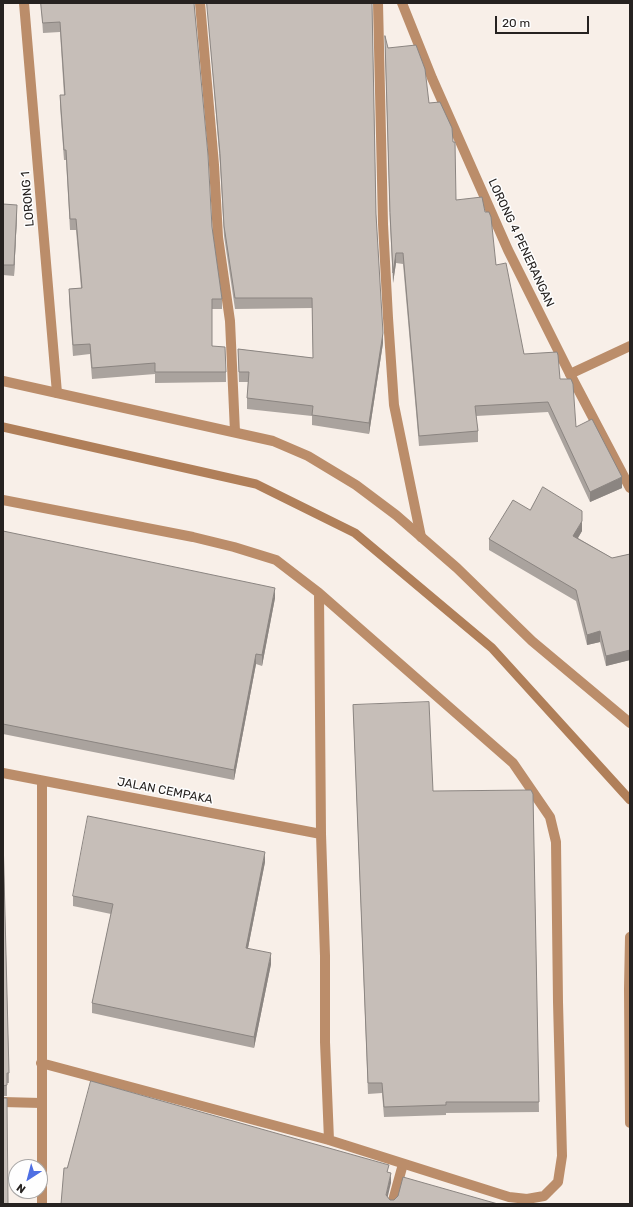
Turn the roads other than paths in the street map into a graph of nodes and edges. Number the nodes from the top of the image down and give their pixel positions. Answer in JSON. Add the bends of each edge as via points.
{"nodes":[{"id":1,"x":24,"y":3,"type":"edge"},
{"id":2,"x":200,"y":3,"type":"edge"},
{"id":3,"x":378,"y":3,"type":"edge"},
{"id":4,"x":402,"y":3,"type":"edge"},
{"id":5,"x":630,"y":346,"type":"edge"},
{"id":6,"x":570,"y":374,"type":"junction"},
{"id":7,"x":3,"y":381,"type":"edge"},
{"id":8,"x":57,"y":393,"type":"junction"},
{"id":9,"x":235,"y":432,"type":"junction"},
{"id":10,"x":630,"y":488,"type":"edge"},
{"id":11,"x":3,"y":500,"type":"edge"},
{"id":12,"x":421,"y":537,"type":"junction"},
{"id":13,"x":319,"y":593,"type":"junction"},
{"id":14,"x":630,"y":723,"type":"edge"},
{"id":15,"x":3,"y":773,"type":"edge"},
{"id":16,"x":42,"y":781,"type":"junction"},
{"id":17,"x":321,"y":834,"type":"junction"},
{"id":18,"x":630,"y":937,"type":"edge"},
{"id":19,"x":41,"y":1063,"type":"junction"},
{"id":20,"x":3,"y":1102,"type":"edge"},
{"id":21,"x":41,"y":1103,"type":"junction"},
{"id":22,"x":630,"y":1123,"type":"edge"},
{"id":23,"x":329,"y":1140,"type":"junction"},
{"id":24,"x":403,"y":1164,"type":"junction"},
{"id":25,"x":42,"y":1204,"type":"edge"},
{"id":26,"x":392,"y":1204,"type":"edge"}],
"edges":[{"from":1,"to":8,"type":"street","name":"LORONG 1"},
{"from":2,"to":9,"type":"street","via":[[218,237],[230,321]]},
{"from":3,"to":12,"type":"street","via":[[383,224],[394,405]]},
{"from":4,"to":6,"type":"street","name":"LORONG 4 PENERANGAN","via":[[432,78],[508,250]]},
{"from":5,"to":6,"type":"street"},
{"from":6,"to":10,"type":"street","name":"LORONG 4 PENERANGAN"},
{"from":7,"to":8,"type":"street"},
{"from":8,"to":9,"type":"street"},
{"from":9,"to":12,"type":"street","via":[[273,441],[308,456],[362,490]]},
{"from":11,"to":13,"type":"street","via":[[234,547],[276,560]]},
{"from":12,"to":14,"type":"street","via":[[532,641]]},
{"from":13,"to":17,"type":"street"},
{"from":13,"to":24,"type":"street","via":[[513,763],[550,817],[556,842],[562,1156],[558,1182],[544,1196],[527,1199],[509,1197]]},
{"from":15,"to":16,"type":"street","name":"JALAN CEMPAKA"},
{"from":16,"to":17,"type":"street","name":"JALAN CEMPAKA"},
{"from":16,"to":19,"type":"street"},
{"from":17,"to":23,"type":"street"},
{"from":18,"to":22,"type":"street"},
{"from":19,"to":21,"type":"street"},
{"from":19,"to":23,"type":"street"},
{"from":20,"to":21,"type":"street"},
{"from":21,"to":25,"type":"street"},
{"from":23,"to":24,"type":"street"},
{"from":24,"to":26,"type":"street"}]}
